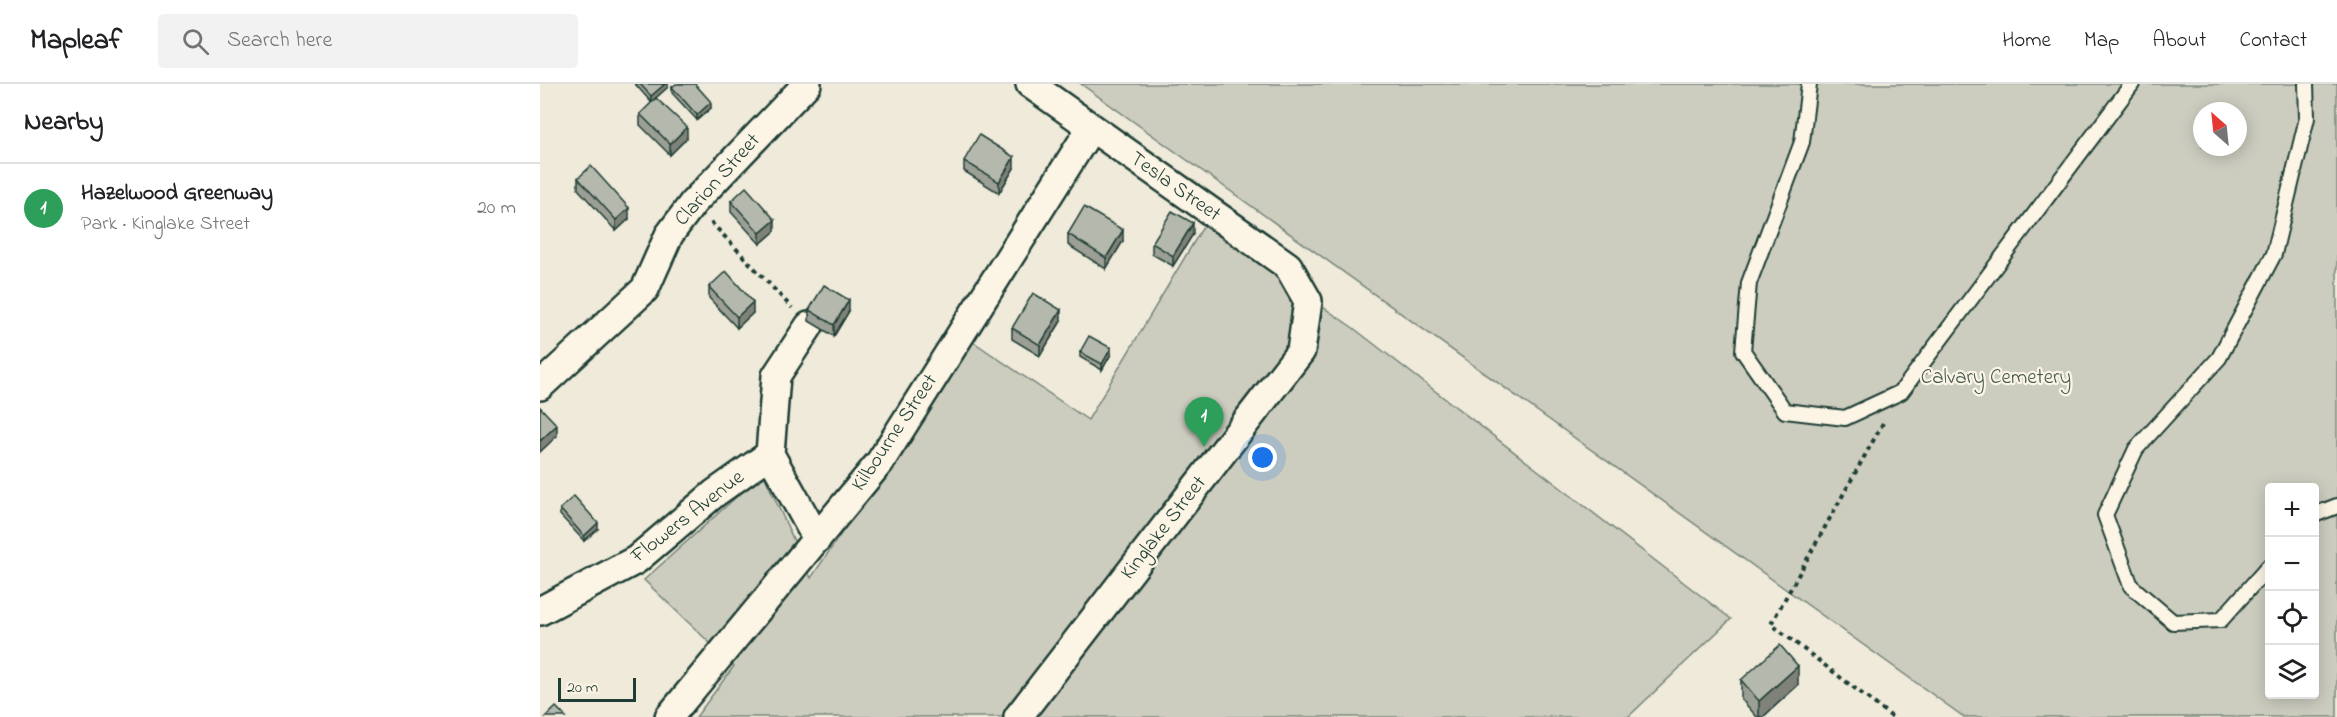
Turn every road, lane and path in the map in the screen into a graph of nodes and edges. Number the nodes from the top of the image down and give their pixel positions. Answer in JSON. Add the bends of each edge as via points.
{"nodes":[{"id":1,"x":807,"y":84,"type":"edge"},
{"id":2,"x":1030,"y":84,"type":"edge"},
{"id":3,"x":1809,"y":84,"type":"edge"},
{"id":4,"x":2132,"y":84,"type":"edge"},
{"id":5,"x":2306,"y":84,"type":"edge"},
{"id":6,"x":1091,"y":128,"type":"junction"},
{"id":7,"x":693,"y":203,"type":"junction"},
{"id":8,"x":1308,"y":301,"type":"joint"},
{"id":9,"x":809,"y":326,"type":"joint"},
{"id":10,"x":540,"y":386,"type":"edge"},
{"id":11,"x":1901,"y":392,"type":"junction"},
{"id":12,"x":771,"y":454,"type":"junction"},
{"id":13,"x":2337,"y":506,"type":"edge"},
{"id":14,"x":2319,"y":513,"type":"edge"},
{"id":15,"x":817,"y":539,"type":"junction"},
{"id":16,"x":2265,"y":570,"type":"edge"},
{"id":17,"x":540,"y":611,"type":"edge"},
{"id":18,"x":669,"y":717,"type":"edge"},
{"id":19,"x":1018,"y":717,"type":"edge"},
{"id":20,"x":1892,"y":717,"type":"edge"}],
"edges":[{"from":1,"to":7,"type":"street","name":"Clarion Street"},
{"from":2,"to":6,"type":"street","name":"Tesla Street"},
{"from":3,"to":11,"type":"lane","via":[[1802,142],[1749,283],[1743,351],[1785,411],[1845,418]]},
{"from":4,"to":11,"type":"lane"},
{"from":5,"to":16,"type":"lane","via":[[2307,118],[2274,254],[2218,358],[2136,449],[2105,515],[2131,586],[2173,622],[2220,620]]},
{"from":6,"to":8,"type":"street","name":"Tesla Street","via":[[1288,266]]},
{"from":6,"to":15,"type":"street","name":"Kilbourne Street","via":[[880,462]]},
{"from":7,"to":9,"type":"path"},
{"from":7,"to":10,"type":"street","name":"Clarion Street","via":[[669,236],[645,289]]},
{"from":8,"to":19,"type":"street","name":"Kinglake Street","via":[[1301,351]]},
{"from":9,"to":12,"type":"street","via":[[776,376]]},
{"from":11,"to":20,"type":"path","via":[[1771,624]]},
{"from":12,"to":15,"type":"street"},
{"from":12,"to":17,"type":"street","name":"Flowers Avenue","via":[[715,493],[636,560]]},
{"from":13,"to":14,"type":"lane"},
{"from":15,"to":18,"type":"street","name":"Kilbourne Street"}]}
